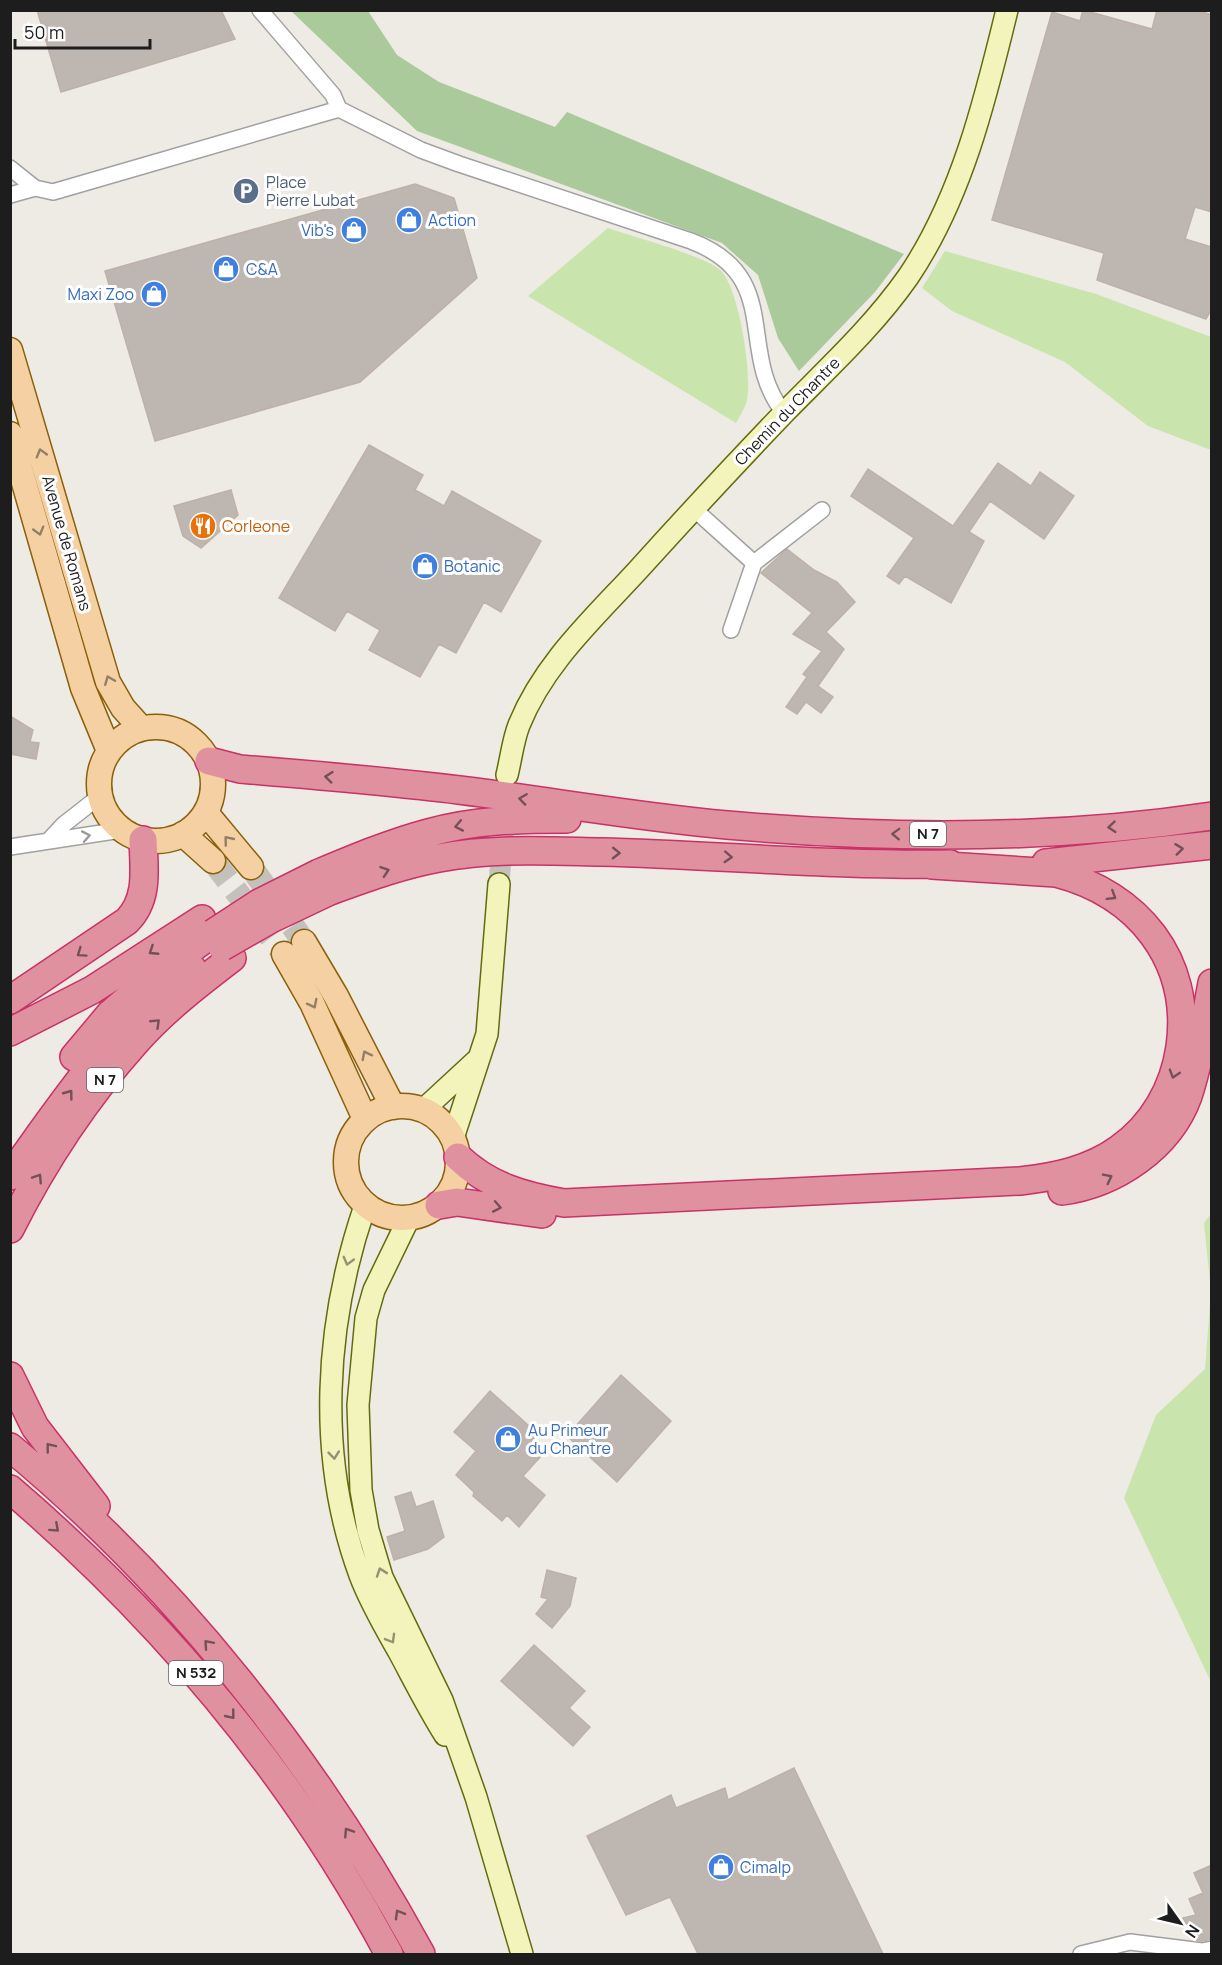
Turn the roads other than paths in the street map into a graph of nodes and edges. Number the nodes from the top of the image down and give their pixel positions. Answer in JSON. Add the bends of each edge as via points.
{"nodes":[{"id":1,"x":260,"y":10,"type":"edge"},
{"id":2,"x":1007,"y":10,"type":"edge"},
{"id":3,"x":339,"y":109,"type":"junction"},
{"id":4,"x":10,"y":168,"type":"edge"},
{"id":5,"x":35,"y":188,"type":"junction"},
{"id":6,"x":10,"y":195,"type":"edge"},
{"id":7,"x":10,"y":350,"type":"edge"},
{"id":8,"x":784,"y":413,"type":"junction"},
{"id":9,"x":10,"y":434,"type":"edge"},
{"id":10,"x":694,"y":508,"type":"junction"},
{"id":11,"x":822,"y":510,"type":"dead end"},
{"id":12,"x":754,"y":563,"type":"junction"},
{"id":13,"x":731,"y":630,"type":"dead end"},
{"id":14,"x":141,"y":728,"type":"junction"},
{"id":15,"x":109,"y":751,"type":"junction"},
{"id":16,"x":209,"y":761,"type":"junction"},
{"id":17,"x":507,"y":775,"type":"dead end"},
{"id":18,"x":100,"y":796,"type":"junction"},
{"id":19,"x":206,"y":813,"type":"junction"},
{"id":20,"x":1212,"y":816,"type":"edge"},
{"id":21,"x":685,"y":821,"type":"junction"},
{"id":22,"x":183,"y":834,"type":"junction"},
{"id":23,"x":132,"y":835,"type":"junction"},
{"id":24,"x":50,"y":839,"type":"junction"},
{"id":25,"x":1212,"y":845,"type":"edge"},
{"id":26,"x":10,"y":848,"type":"edge"},
{"id":27,"x":213,"y":861,"type":"tunnel mouth"},
{"id":28,"x":932,"y":865,"type":"junction"},
{"id":29,"x":250,"y":867,"type":"tunnel mouth"},
{"id":30,"x":320,"y":876,"type":"junction"},
{"id":31,"x":499,"y":884,"type":"tunnel mouth"},
{"id":32,"x":217,"y":939,"type":"junction"},
{"id":33,"x":1212,"y":983,"type":"edge"},
{"id":34,"x":21,"y":994,"type":"edge"},
{"id":35,"x":10,"y":1032,"type":"edge"},
{"id":36,"x":478,"y":1059,"type":"junction"},
{"id":37,"x":393,"y":1107,"type":"junction"},
{"id":38,"x":423,"y":1110,"type":"junction"},
{"id":39,"x":365,"y":1119,"type":"junction"},
{"id":40,"x":10,"y":1144,"type":"edge"},
{"id":41,"x":455,"y":1147,"type":"junction"},
{"id":42,"x":10,"y":1176,"type":"edge"},
{"id":43,"x":439,"y":1205,"type":"junction"},
{"id":44,"x":365,"y":1206,"type":"junction"},
{"id":45,"x":409,"y":1218,"type":"junction"},
{"id":46,"x":10,"y":1229,"type":"edge"},
{"id":47,"x":10,"y":1376,"type":"edge"},
{"id":48,"x":10,"y":1447,"type":"edge"},
{"id":49,"x":10,"y":1489,"type":"edge"},
{"id":50,"x":163,"y":1592,"type":"junction"},
{"id":51,"x":462,"y":1761,"type":"junction"},
{"id":52,"x":1212,"y":1949,"type":"edge"},
{"id":53,"x":521,"y":1953,"type":"edge"},
{"id":54,"x":389,"y":1954,"type":"edge"},
{"id":55,"x":421,"y":1954,"type":"edge"},
{"id":56,"x":1081,"y":1954,"type":"edge"}],
"edges":[{"from":1,"to":3,"type":"street","via":[[333,95]]},
{"from":2,"to":8,"type":"main road","name":"Chemin du Chantre","via":[[971,138],[932,235],[908,277],[883,308]]},
{"from":3,"to":5,"type":"street","via":[[53,192]]},
{"from":3,"to":8,"type":"street","via":[[431,153],[691,241],[718,254],[748,289],[767,384]]},
{"from":4,"to":5,"type":"street"},
{"from":5,"to":6,"type":"street"},
{"from":14,"to":7,"type":"main road","name":"Avenue de Romans","one_way":true,"via":[[108,682]]},
{"from":8,"to":10,"type":"main road","name":"Chemin du Chantre"},
{"from":9,"to":15,"type":"main road","name":"Avenue de Romans","one_way":true,"via":[[83,688]]},
{"from":10,"to":12,"type":"street"},
{"from":10,"to":17,"type":"main road","name":"Chemin du Chantre","via":[[556,659],[518,726]]},
{"from":11,"to":12,"type":"street"},
{"from":12,"to":13,"type":"street"},
{"from":14,"to":15,"type":"main road","via":[[123,737]]},
{"from":14,"to":16,"type":"main road","via":[[154,726],[181,732],[202,749]]},
{"from":15,"to":18,"type":"main road","via":[[99,773]]},
{"from":16,"to":19,"type":"main road","via":[[214,788]]},
{"from":21,"to":16,"type":"highway","one_way":true,"via":[[458,790],[240,769]]},
{"from":18,"to":23,"type":"main road","via":[[104,809]]},
{"from":18,"to":24,"type":"street"},
{"from":19,"to":22,"type":"main road"},
{"from":29,"to":19,"type":"main road","one_way":true},
{"from":20,"to":21,"type":"highway","number":"N 7","one_way":true,"via":[[1061,831],[904,834]]},
{"from":21,"to":30,"type":"highway","number":"N 7","one_way":true,"via":[[520,819],[429,832],[366,854]]},
{"from":22,"to":23,"type":"main road","via":[[164,841]]},
{"from":22,"to":27,"type":"main road"},
{"from":24,"to":23,"type":"street","one_way":true},
{"from":23,"to":34,"type":"highway","one_way":true,"via":[[144,877],[141,902],[135,913]]},
{"from":24,"to":26,"type":"street"},
{"from":28,"to":25,"type":"highway","number":"N 7","one_way":true,"via":[[1066,863]]},
{"from":30,"to":28,"type":"highway","number":"N 7","one_way":true,"via":[[390,869],[489,851]]},
{"from":28,"to":41,"type":"highway","one_way":true,"via":[[1056,873],[1076,878],[1124,904],[1158,942],[1181,996],[1178,1058],[1174,1076],[1158,1107],[1135,1137],[1119,1150],[1068,1173],[1020,1181],[564,1203],[515,1193],[488,1180]]},
{"from":30,"to":32,"type":"highway","number":"N 7","bridge":true,"via":[[271,919]]},
{"from":31,"to":36,"type":"main road","via":[[487,1034]]},
{"from":32,"to":35,"type":"highway","number":"N 7","one_way":true,"via":[[92,990]]},
{"from":32,"to":40,"type":"highway","number":"N 7","via":[[159,972],[110,1014]]},
{"from":42,"to":32,"type":"highway","number":"N 7","one_way":true,"via":[[99,1055],[137,1013]]},
{"from":46,"to":32,"type":"highway","number":"N 7","one_way":true,"via":[[63,1140],[136,1042],[187,993]]},
{"from":43,"to":33,"type":"highway","one_way":true,"via":[[457,1202],[559,1216],[630,1218],[1031,1196],[1100,1182],[1154,1147],[1177,1116],[1196,1066]]},
{"from":36,"to":38,"type":"main road"},
{"from":36,"to":41,"type":"main road"},
{"from":37,"to":38,"type":"main road"},
{"from":37,"to":39,"type":"main road"},
{"from":37,"to":39,"type":"main road","one_way":true,"via":[[336,996],[294,948],[312,1003]]},
{"from":38,"to":41,"type":"main road","via":[[440,1121]]},
{"from":39,"to":44,"type":"main road","via":[[348,1144],[346,1173]]},
{"from":41,"to":43,"type":"main road","via":[[457,1174]]},
{"from":43,"to":45,"type":"main road"},
{"from":44,"to":45,"type":"main road","via":[[378,1214]]},
{"from":44,"to":51,"type":"main road","one_way":true,"via":[[343,1281],[334,1332],[331,1417],[340,1498],[359,1574],[373,1607],[428,1709]]},
{"from":51,"to":45,"type":"main road","one_way":true,"via":[[442,1700],[382,1576],[361,1490],[358,1405],[366,1318],[374,1290]]},
{"from":50,"to":47,"type":"highway","one_way":true,"via":[[35,1427]]},
{"from":48,"to":50,"type":"highway","number":"N 532","via":[[77,1506]]},
{"from":49,"to":54,"type":"highway","number":"N 532","one_way":true,"via":[[56,1528],[155,1626],[237,1723],[325,1845]]},
{"from":55,"to":50,"type":"highway","number":"N 532","one_way":true,"via":[[321,1790],[227,1667]]},
{"from":51,"to":53,"type":"main road"},
{"from":52,"to":56,"type":"street","via":[[1130,1942]]}]}
